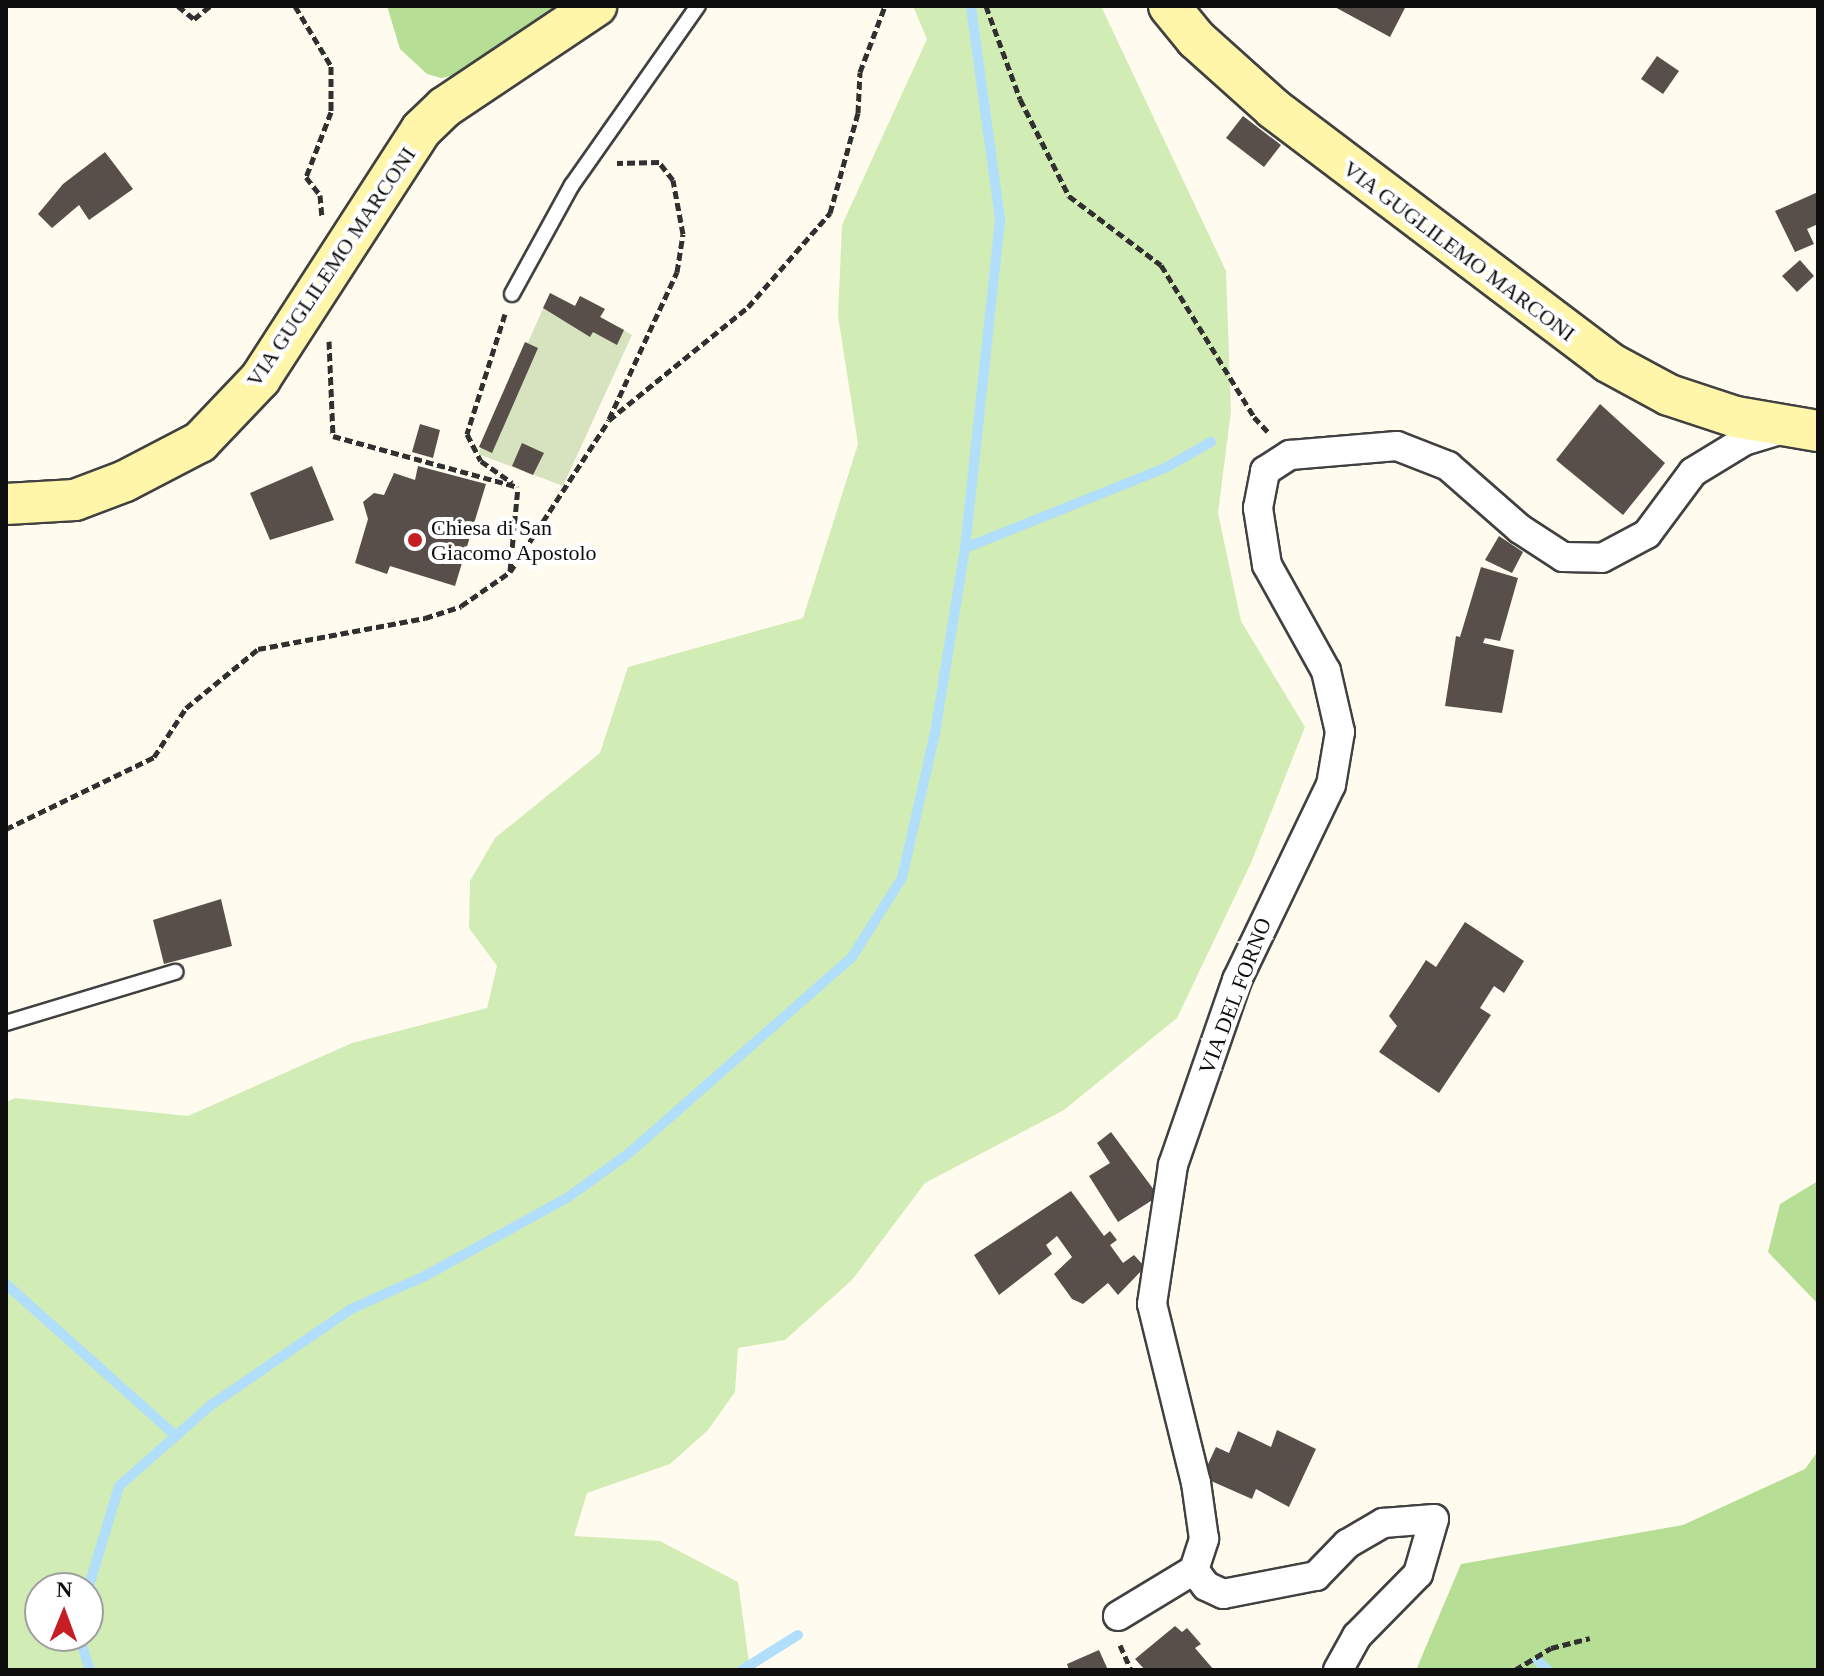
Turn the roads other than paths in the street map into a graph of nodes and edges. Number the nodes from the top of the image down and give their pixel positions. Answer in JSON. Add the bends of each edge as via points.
{"nodes":[{"id":1,"x":596,"y":6,"type":"edge"},
{"id":2,"x":698,"y":6,"type":"edge"},
{"id":3,"x":1169,"y":6,"type":"edge"},
{"id":4,"x":512,"y":294,"type":"road end"},
{"id":5,"x":1804,"y":429,"type":"edge"},
{"id":6,"x":6,"y":504,"type":"edge"},
{"id":7,"x":175,"y":972,"type":"dead end"},
{"id":8,"x":6,"y":1023,"type":"edge"},
{"id":9,"x":1194,"y":1570,"type":"junction"},
{"id":10,"x":1118,"y":1616,"type":"dead end"},
{"id":11,"x":1338,"y":1670,"type":"edge"}],
"edges":[{"from":1,"to":6,"type":"street","name":"VIA GUGLILEMO MARCONI","via":[[445,107],[421,130],[260,379],[200,442],[75,500]]},
{"from":2,"to":4,"type":"lane","via":[[587,165]]},
{"from":3,"to":5,"type":"street","name":"VIA GUGLILEMO MARCONI","via":[[1196,39],[1274,109],[1608,362],[1669,395],[1736,417]]},
{"from":5,"to":9,"type":"street","name":"VIA DEL FORNO","via":[[1744,441],[1693,472],[1647,534],[1602,558],[1563,557],[1520,529],[1448,466],[1397,446],[1290,455],[1265,471],[1258,508],[1267,565],[1326,671],[1340,732],[1331,785],[1237,980],[1173,1165],[1152,1304],[1196,1483],[1204,1539]]},
{"from":7,"to":8,"type":"lane"},
{"from":9,"to":10,"type":"street"},
{"from":9,"to":11,"type":"street","via":[[1206,1586],[1223,1594],[1316,1576],[1347,1544],[1383,1523],[1434,1519],[1418,1574],[1357,1636]]}]}
